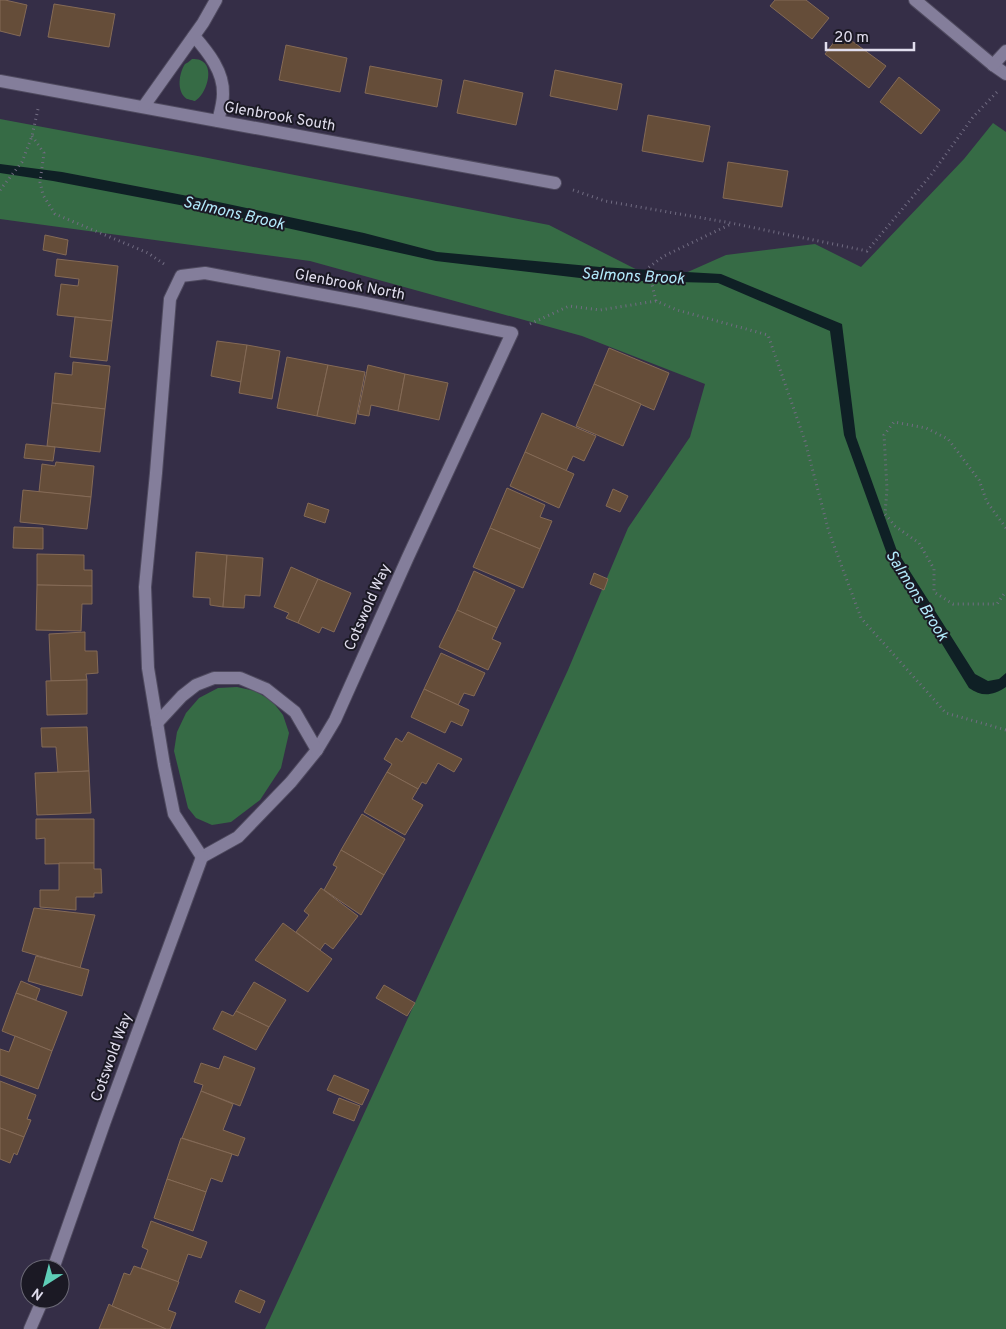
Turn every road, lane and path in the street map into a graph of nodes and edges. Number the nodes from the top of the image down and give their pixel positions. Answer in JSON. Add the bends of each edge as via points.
{"nodes":[{"id":1,"x":216,"y":0,"type":"edge"},
{"id":2,"x":915,"y":0,"type":"edge"},
{"id":3,"x":194,"y":36,"type":"junction"},
{"id":4,"x":1006,"y":51,"type":"edge"},
{"id":5,"x":993,"y":65,"type":"junction"},
{"id":6,"x":1006,"y":74,"type":"edge"},
{"id":7,"x":0,"y":81,"type":"edge"},
{"id":8,"x":42,"y":88,"type":"junction"},
{"id":9,"x":999,"y":90,"type":"dead end"},
{"id":10,"x":144,"y":106,"type":"junction"},
{"id":11,"x":218,"y":121,"type":"junction"},
{"id":12,"x":32,"y":136,"type":"junction"},
{"id":13,"x":555,"y":183,"type":"joint"},
{"id":14,"x":0,"y":190,"type":"edge"},
{"id":15,"x":731,"y":223,"type":"junction"},
{"id":16,"x":181,"y":276,"type":"junction"},
{"id":17,"x":656,"y":301,"type":"junction"},
{"id":18,"x":512,"y":333,"type":"junction"},
{"id":19,"x":1006,"y":528,"type":"edge"},
{"id":20,"x":1006,"y":591,"type":"edge"},
{"id":21,"x":157,"y":723,"type":"junction"},
{"id":22,"x":1006,"y":730,"type":"edge"},
{"id":23,"x":317,"y":750,"type":"junction"},
{"id":24,"x":202,"y":857,"type":"junction"},
{"id":25,"x":57,"y":1259,"type":"edge"},
{"id":26,"x":39,"y":1309,"type":"edge"},
{"id":27,"x":30,"y":1329,"type":"edge"}],
"edges":[{"from":1,"to":3,"type":"street"},
{"from":2,"to":5,"type":"street"},
{"from":3,"to":10,"type":"street"},
{"from":3,"to":11,"type":"street","via":[[210,54],[220,78],[223,94]]},
{"from":4,"to":5,"type":"street"},
{"from":5,"to":6,"type":"street"},
{"from":7,"to":8,"type":"street","name":"Glenbrook South"},
{"from":8,"to":10,"type":"street","name":"Glenbrook South"},
{"from":8,"to":12,"type":"path"},
{"from":9,"to":15,"type":"path","via":[[973,117],[867,251]]},
{"from":10,"to":11,"type":"street","name":"Glenbrook South"},
{"from":11,"to":13,"type":"street","name":"Glenbrook South"},
{"from":12,"to":14,"type":"path","via":[[22,162]]},
{"from":12,"to":16,"type":"path","via":[[44,153],[40,182],[55,214],[148,253]]},
{"from":13,"to":15,"type":"path","via":[[605,201]]},
{"from":15,"to":17,"type":"path","via":[[664,256],[648,268]]},
{"from":16,"to":18,"type":"street","name":"Glenbrook North","via":[[205,274]]},
{"from":16,"to":21,"type":"street","via":[[170,299],[145,587],[148,668]]},
{"from":17,"to":18,"type":"path","via":[[600,310],[569,306]]},
{"from":17,"to":22,"type":"path","via":[[677,310],[768,335],[805,441],[829,532],[861,618],[946,713]]},
{"from":18,"to":23,"type":"street","name":"Cotswold Way","via":[[335,720]]},
{"from":19,"to":20,"type":"path","via":[[987,502],[979,480],[948,439],[926,428],[894,422],[884,435],[885,514],[918,543],[934,569],[934,592],[953,604],[997,604]]},
{"from":21,"to":23,"type":"street","via":[[196,685],[214,678],[240,678],[266,689],[295,712]]},
{"from":21,"to":24,"type":"street","via":[[174,814]]},
{"from":23,"to":24,"type":"street","name":"Cotswold Way","via":[[238,837]]},
{"from":24,"to":25,"type":"street","name":"Cotswold Way"},
{"from":26,"to":27,"type":"street"}]}
